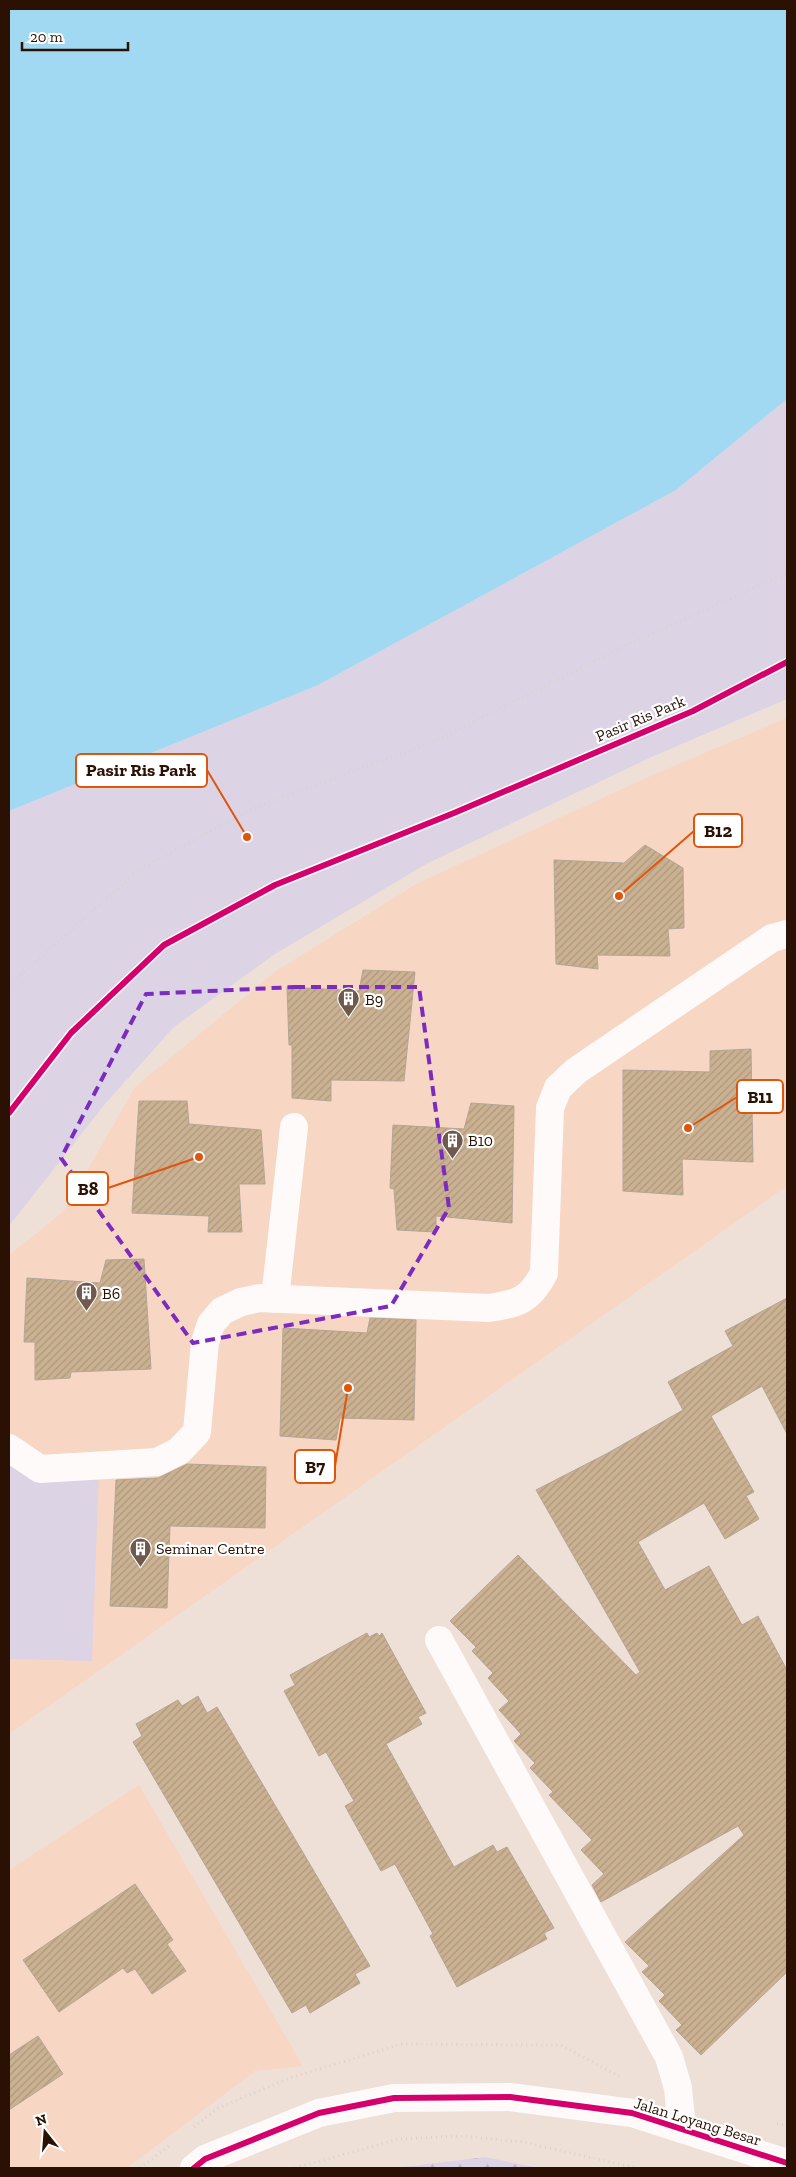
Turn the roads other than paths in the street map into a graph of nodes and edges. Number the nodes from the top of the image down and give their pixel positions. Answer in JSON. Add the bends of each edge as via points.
{"nodes":[{"id":1,"x":787,"y":934,"type":"edge"},
{"id":2,"x":294,"y":1127,"type":"dead end"},
{"id":3,"x":275,"y":1299,"type":"junction"},
{"id":4,"x":9,"y":1448,"type":"edge"},
{"id":5,"x":439,"y":1640,"type":"dead end"},
{"id":6,"x":682,"y":2129,"type":"junction"},
{"id":7,"x":787,"y":2163,"type":"edge"},
{"id":8,"x":194,"y":2168,"type":"edge"}],
"edges":[{"from":1,"to":3,"type":"street","via":[[764,943],[576,1071],[558,1088],[550,1108],[544,1273],[537,1288],[526,1298],[510,1305],[489,1308]]},
{"from":2,"to":3,"type":"street"},
{"from":3,"to":4,"type":"street","via":[[241,1302],[222,1310],[211,1324],[205,1342],[197,1432],[179,1451],[157,1462],[40,1469]]},
{"from":5,"to":6,"type":"street","via":[[669,2057],[678,2088]]},
{"from":6,"to":7,"type":"street","name":"Jalan Loyang Besar"},
{"from":6,"to":8,"type":"street","name":"Jalan Loyang Besar","via":[[632,2113],[510,2097],[394,2098],[319,2113],[205,2159]]}]}
